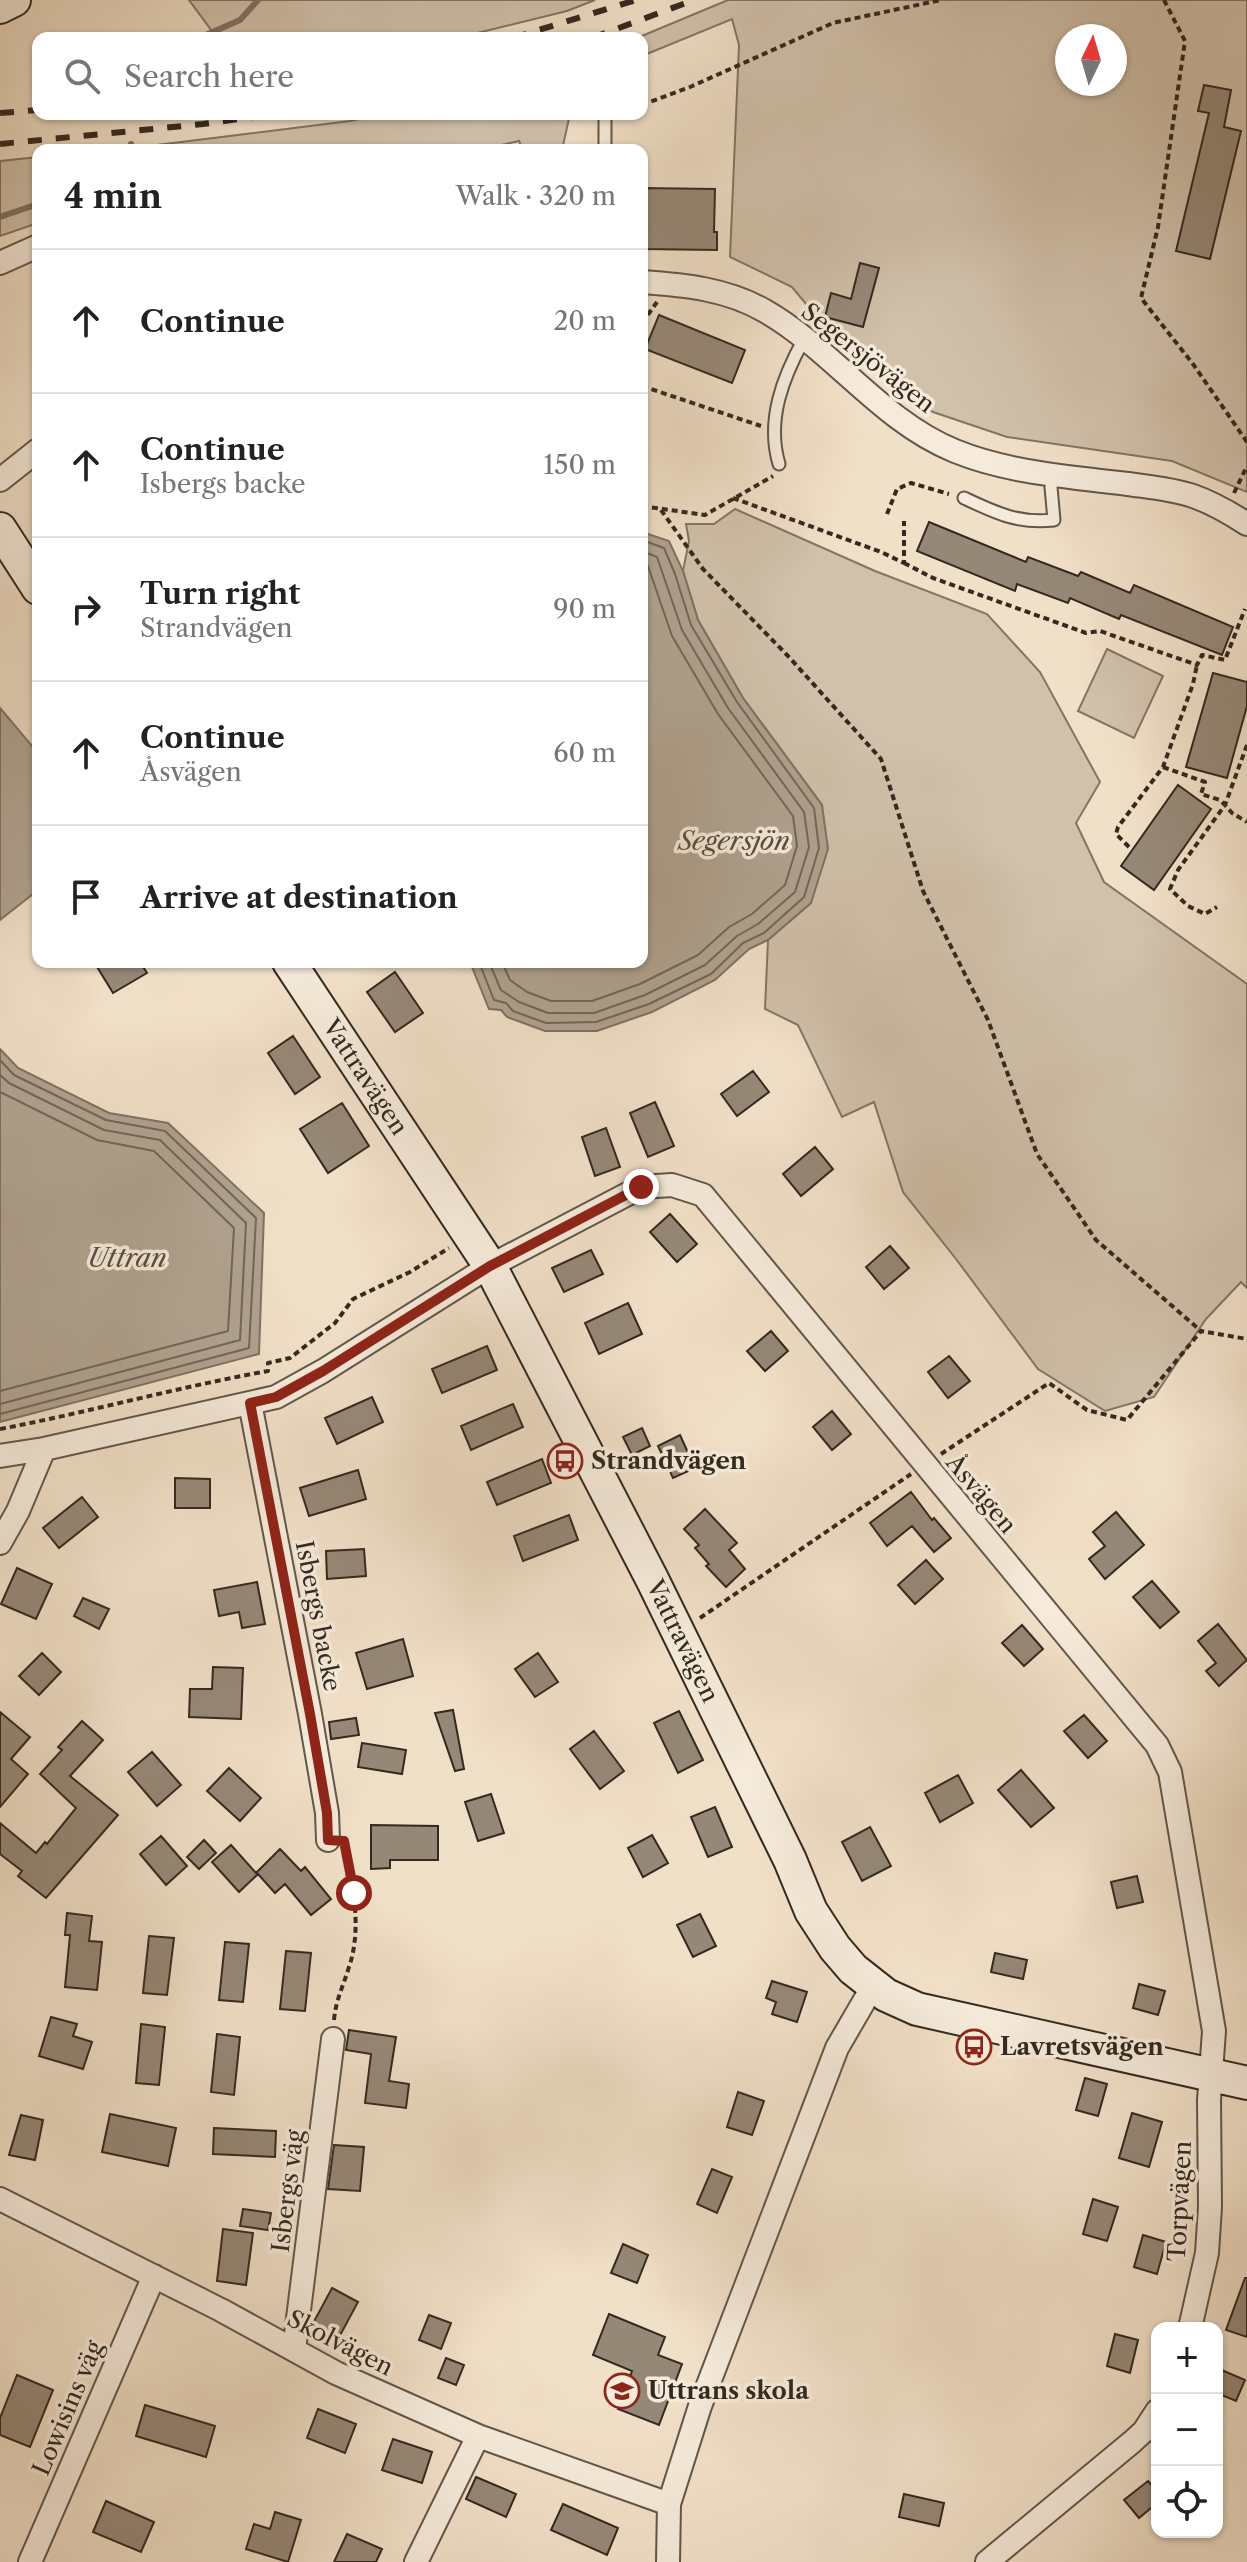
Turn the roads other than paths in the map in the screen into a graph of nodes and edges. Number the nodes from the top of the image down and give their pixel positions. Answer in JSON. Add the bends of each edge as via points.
{"nodes":[{"id":1,"x":14,"y":0,"type":"edge"},
{"id":2,"x":0,"y":7,"type":"edge"},
{"id":3,"x":605,"y":120,"type":"edge"},
{"id":4,"x":605,"y":144,"type":"edge"},
{"id":5,"x":32,"y":249,"type":"edge"},
{"id":6,"x":0,"y":263,"type":"edge"},
{"id":7,"x":648,"y":283,"type":"edge"},
{"id":8,"x":804,"y":339,"type":"junction"},
{"id":9,"x":32,"y":455,"type":"edge"},
{"id":10,"x":780,"y":468,"type":"road end"},
{"id":11,"x":1054,"y":474,"type":"junction"},
{"id":12,"x":0,"y":480,"type":"edge"},
{"id":13,"x":964,"y":498,"type":"road end"},
{"id":14,"x":1247,"y":524,"type":"edge"},
{"id":15,"x":0,"y":529,"type":"edge"},
{"id":16,"x":32,"y":579,"type":"edge"},
{"id":17,"x":293,"y":968,"type":"edge"},
{"id":18,"x":490,"y":1266,"type":"junction"},
{"id":19,"x":250,"y":1403,"type":"junction"},
{"id":20,"x":44,"y":1449,"type":"junction"},
{"id":21,"x":0,"y":1456,"type":"edge"},
{"id":22,"x":0,"y":1543,"type":"edge"},
{"id":23,"x":328,"y":1840,"type":"road end"},
{"id":24,"x":873,"y":1986,"type":"junction"},
{"id":25,"x":333,"y":2039,"type":"dead end"},
{"id":26,"x":1210,"y":2074,"type":"junction"},
{"id":27,"x":1247,"y":2083,"type":"edge"},
{"id":28,"x":0,"y":2199,"type":"edge"},
{"id":29,"x":154,"y":2276,"type":"junction"},
{"id":30,"x":1191,"y":2322,"type":"edge"},
{"id":31,"x":294,"y":2350,"type":"junction"},
{"id":32,"x":1151,"y":2420,"type":"edge"},
{"id":33,"x":478,"y":2436,"type":"junction"},
{"id":34,"x":669,"y":2504,"type":"junction"},
{"id":35,"x":30,"y":2562,"type":"edge"},
{"id":36,"x":416,"y":2562,"type":"edge"},
{"id":37,"x":668,"y":2562,"type":"edge"},
{"id":38,"x":987,"y":2562,"type":"edge"}],
"edges":[{"from":1,"to":2,"type":"street"},
{"from":3,"to":4,"type":"lane"},
{"from":5,"to":6,"type":"street"},
{"from":7,"to":8,"type":"street","name":"Segersjövägen","via":[[737,298]]},
{"from":8,"to":10,"type":"lane","via":[[785,376],[772,429]]},
{"from":8,"to":11,"type":"street","name":"Segersjövägen","via":[[924,435],[977,458]]},
{"from":9,"to":12,"type":"street"},
{"from":11,"to":13,"type":"lane","via":[[1054,520],[1031,523]]},
{"from":11,"to":14,"type":"street","name":"Segersjövägen","via":[[1174,491]]},
{"from":15,"to":16,"type":"street"},
{"from":17,"to":18,"type":"street","name":"Vattravägen"},
{"from":18,"to":19,"type":"street","via":[[323,1371],[276,1397]]},
{"from":18,"to":24,"type":"street","name":"Vattravägen","via":[[679,1634],[811,1911],[835,1948]]},
{"from":18,"to":26,"type":"street","name":"Åsvägen","via":[[641,1187],[672,1185],[703,1195],[1157,1745],[1170,1772],[1208,1984],[1214,2031]]},
{"from":19,"to":20,"type":"street"},
{"from":19,"to":23,"type":"street","name":"Isbergs backe","via":[[310,1714]]},
{"from":20,"to":21,"type":"street"},
{"from":20,"to":22,"type":"street"},
{"from":24,"to":26,"type":"street","name":"Vattravägen","via":[[917,2009]]},
{"from":24,"to":34,"type":"street","via":[[837,2048],[700,2406]]},
{"from":25,"to":31,"type":"street","name":"Isbergs väg"},
{"from":26,"to":27,"type":"street","name":"Vattravägen"},
{"from":26,"to":30,"type":"street","name":"Torpvägen","via":[[1207,2253]]},
{"from":28,"to":29,"type":"street","name":"Skolvägen"},
{"from":29,"to":31,"type":"street","name":"Skolvägen"},
{"from":29,"to":35,"type":"street","name":"Lowisins väg"},
{"from":31,"to":33,"type":"street","name":"Skolvägen"},
{"from":32,"to":38,"type":"street","via":[[1132,2442]]},
{"from":33,"to":34,"type":"street","name":"Skolvägen"},
{"from":33,"to":36,"type":"street"},
{"from":34,"to":37,"type":"street"}]}
